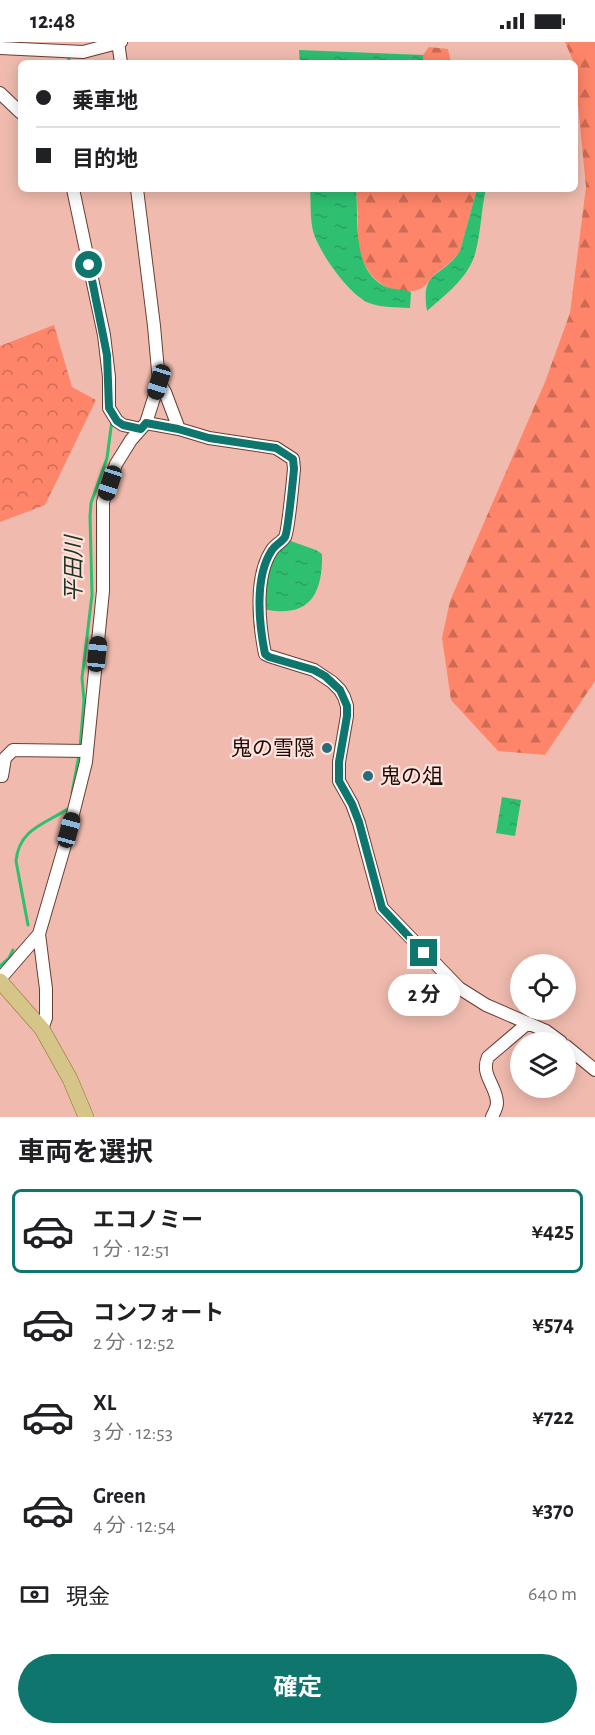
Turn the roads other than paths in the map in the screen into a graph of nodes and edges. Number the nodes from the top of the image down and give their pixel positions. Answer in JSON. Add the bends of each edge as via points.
{"nodes":[{"id":1,"x":119,"y":42,"type":"edge"},
{"id":2,"x":0,"y":48,"type":"edge"},
{"id":3,"x":121,"y":60,"type":"edge"},
{"id":4,"x":0,"y":93,"type":"edge"},
{"id":5,"x":18,"y":110,"type":"edge"},
{"id":6,"x":74,"y":192,"type":"edge"},
{"id":7,"x":137,"y":192,"type":"edge"},
{"id":8,"x":159,"y":382,"type":"junction"},
{"id":9,"x":144,"y":426,"type":"junction"},
{"id":10,"x":178,"y":429,"type":"junction"},
{"id":11,"x":81,"y":751,"type":"junction"},
{"id":12,"x":3,"y":758,"type":"edge"},
{"id":13,"x":2,"y":776,"type":"dead end"},
{"id":14,"x":39,"y":934,"type":"junction"},
{"id":15,"x":0,"y":980,"type":"edge"},
{"id":16,"x":528,"y":1023,"type":"junction"},
{"id":17,"x":42,"y":1029,"type":"junction"},
{"id":18,"x":547,"y":1032,"type":"edge"},
{"id":19,"x":576,"y":1054,"type":"edge"},
{"id":20,"x":595,"y":1070,"type":"edge"},
{"id":21,"x":86,"y":1117,"type":"edge"},
{"id":22,"x":492,"y":1117,"type":"edge"}],
"edges":[{"from":1,"to":2,"type":"street","via":[[83,52]]},
{"from":1,"to":3,"type":"street"},
{"from":4,"to":5,"type":"street"},
{"from":6,"to":9,"type":"street","via":[[104,335],[109,408],[123,425]]},
{"from":7,"to":8,"type":"street"},
{"from":8,"to":9,"type":"street"},
{"from":8,"to":10,"type":"street"},
{"from":9,"to":10,"type":"street"},
{"from":9,"to":11,"type":"street","via":[[116,464],[103,502],[103,591]]},
{"from":10,"to":16,"type":"street","via":[[276,448],[293,459],[285,537],[271,550],[263,575],[259,626],[265,654],[314,670],[332,682],[344,697],[347,716],[339,781],[359,822],[382,908],[459,987],[486,1005]]},
{"from":11,"to":12,"type":"street","via":[[13,750]]},
{"from":11,"to":14,"type":"street","via":[[86,762],[78,797]]},
{"from":12,"to":13,"type":"street"},
{"from":14,"to":15,"type":"street"},
{"from":14,"to":17,"type":"street","via":[[46,988]]},
{"from":15,"to":17,"type":"main road"},
{"from":16,"to":18,"type":"street"},
{"from":16,"to":22,"type":"street","via":[[486,1062],[497,1103]]},
{"from":17,"to":21,"type":"main road"},
{"from":19,"to":20,"type":"street"}]}
